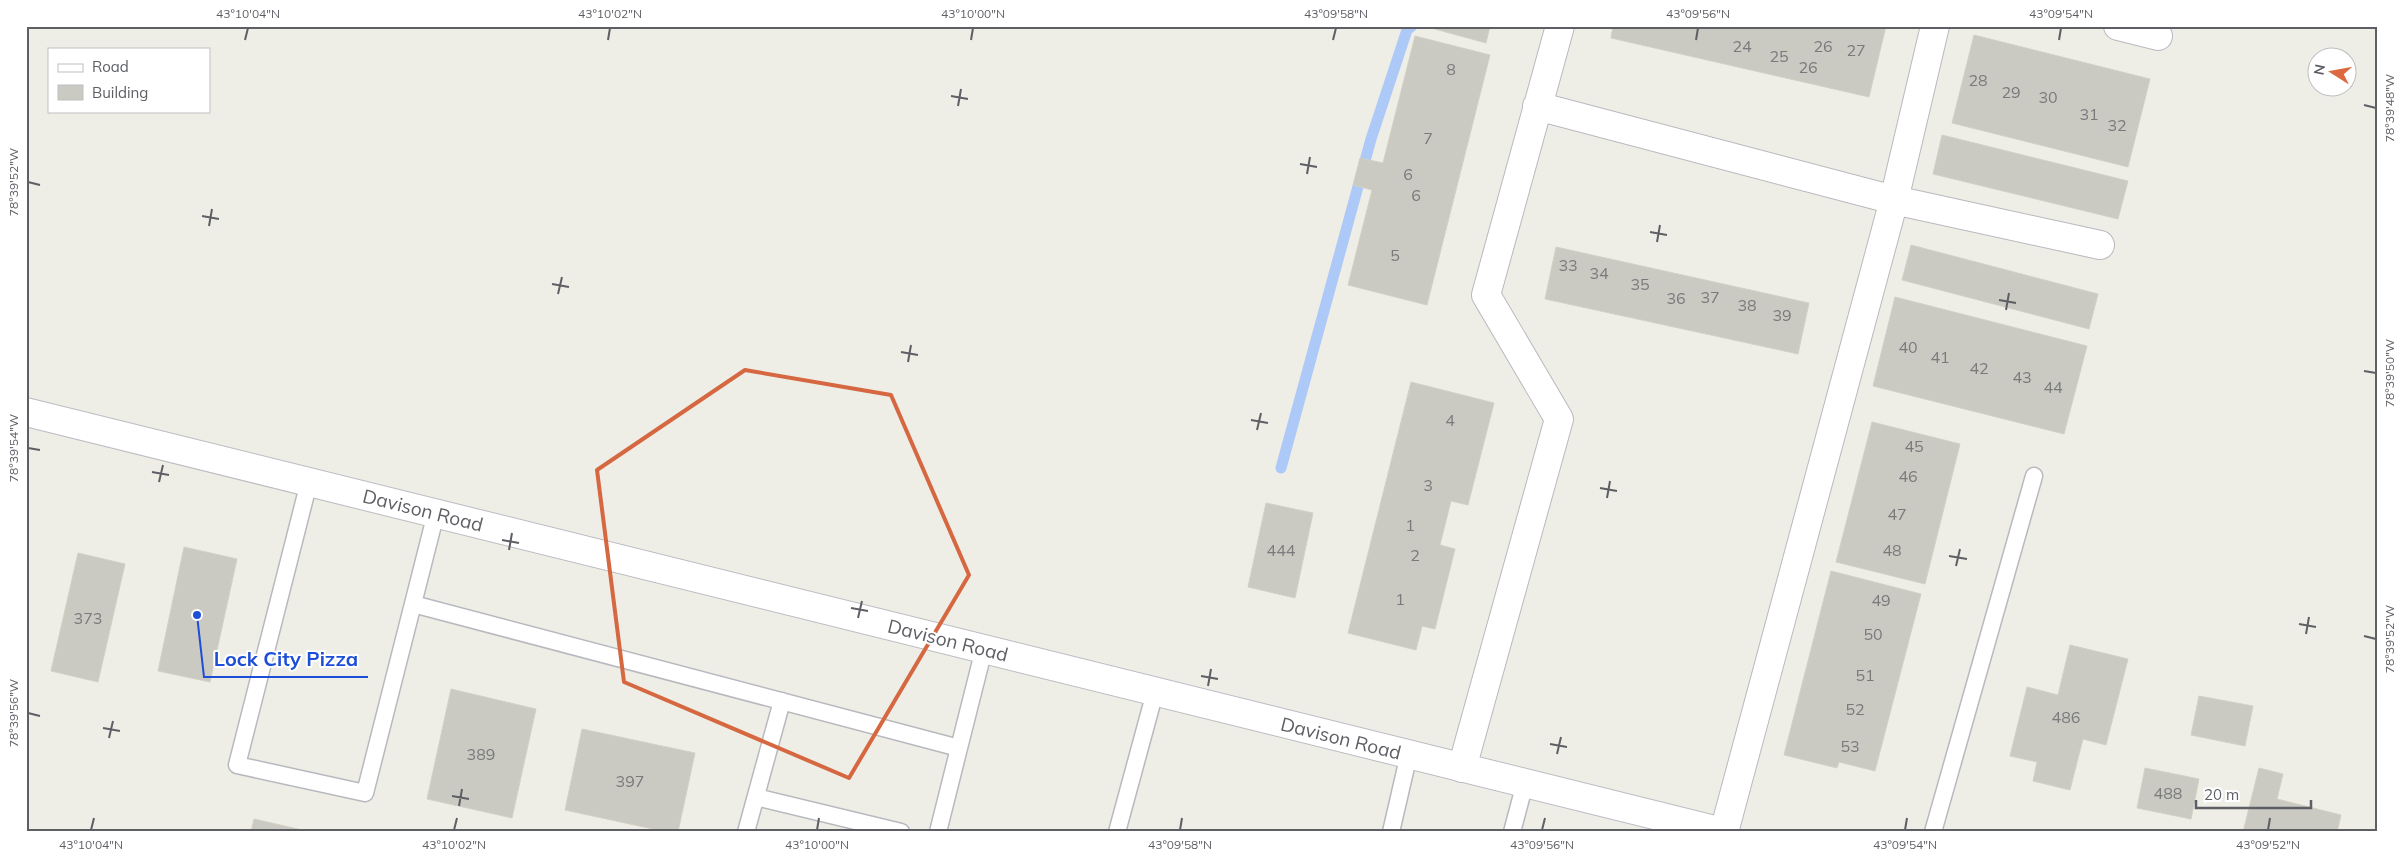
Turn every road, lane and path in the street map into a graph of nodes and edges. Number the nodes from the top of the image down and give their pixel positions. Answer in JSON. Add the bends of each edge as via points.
{"nodes":[{"id":1,"x":1560,"y":26,"type":"edge"},
{"id":2,"x":1935,"y":26,"type":"edge"},
{"id":3,"x":2118,"y":26,"type":"edge"},
{"id":4,"x":2158,"y":36,"type":"dead end"},
{"id":5,"x":1537,"y":106,"type":"junction"},
{"id":6,"x":1894,"y":200,"type":"junction"},
{"id":7,"x":2100,"y":245,"type":"dead end"},
{"id":8,"x":26,"y":412,"type":"edge"},
{"id":9,"x":2034,"y":476,"type":"dead end"},
{"id":10,"x":309,"y":482,"type":"junction"},
{"id":11,"x":436,"y":513,"type":"junction"},
{"id":12,"x":413,"y":604,"type":"junction"},
{"id":13,"x":984,"y":649,"type":"junction"},
{"id":14,"x":1155,"y":692,"type":"junction"},
{"id":15,"x":782,"y":701,"type":"junction"},
{"id":16,"x":959,"y":748,"type":"junction"},
{"id":17,"x":1409,"y":754,"type":"junction"},
{"id":18,"x":1462,"y":768,"type":"junction"},
{"id":19,"x":1525,"y":783,"type":"junction"},
{"id":20,"x":756,"y":797,"type":"junction"},
{"id":21,"x":746,"y":832,"type":"edge"},
{"id":22,"x":900,"y":832,"type":"edge"},
{"id":23,"x":938,"y":832,"type":"edge"},
{"id":24,"x":1117,"y":832,"type":"edge"},
{"id":25,"x":1391,"y":832,"type":"edge"},
{"id":26,"x":1512,"y":832,"type":"edge"},
{"id":27,"x":1724,"y":832,"type":"edge"},
{"id":28,"x":1933,"y":832,"type":"edge"}],
"edges":[{"from":1,"to":5,"type":"street"},
{"from":2,"to":6,"type":"street"},
{"from":3,"to":4,"type":"street"},
{"from":5,"to":6,"type":"street"},
{"from":5,"to":18,"type":"street","via":[[1486,295],[1559,419]]},
{"from":6,"to":7,"type":"street"},
{"from":6,"to":27,"type":"street"},
{"from":8,"to":10,"type":"street","name":"Davison Road"},
{"from":9,"to":28,"type":"lane"},
{"from":10,"to":11,"type":"street","name":"Davison Road"},
{"from":10,"to":12,"type":"lane","via":[[237,765],[365,793]]},
{"from":11,"to":12,"type":"lane"},
{"from":11,"to":13,"type":"street","name":"Davison Road"},
{"from":12,"to":15,"type":"lane"},
{"from":13,"to":14,"type":"street","name":"Davison Road"},
{"from":13,"to":16,"type":"lane"},
{"from":14,"to":17,"type":"street","name":"Davison Road"},
{"from":14,"to":24,"type":"lane"},
{"from":15,"to":16,"type":"lane"},
{"from":15,"to":20,"type":"lane"},
{"from":16,"to":23,"type":"lane"},
{"from":17,"to":18,"type":"street","name":"Davison Road"},
{"from":17,"to":25,"type":"lane"},
{"from":18,"to":19,"type":"street","name":"Davison Road"},
{"from":19,"to":26,"type":"lane"},
{"from":19,"to":27,"type":"street","name":"Davison Road"},
{"from":20,"to":21,"type":"lane"},
{"from":20,"to":22,"type":"lane"}]}
